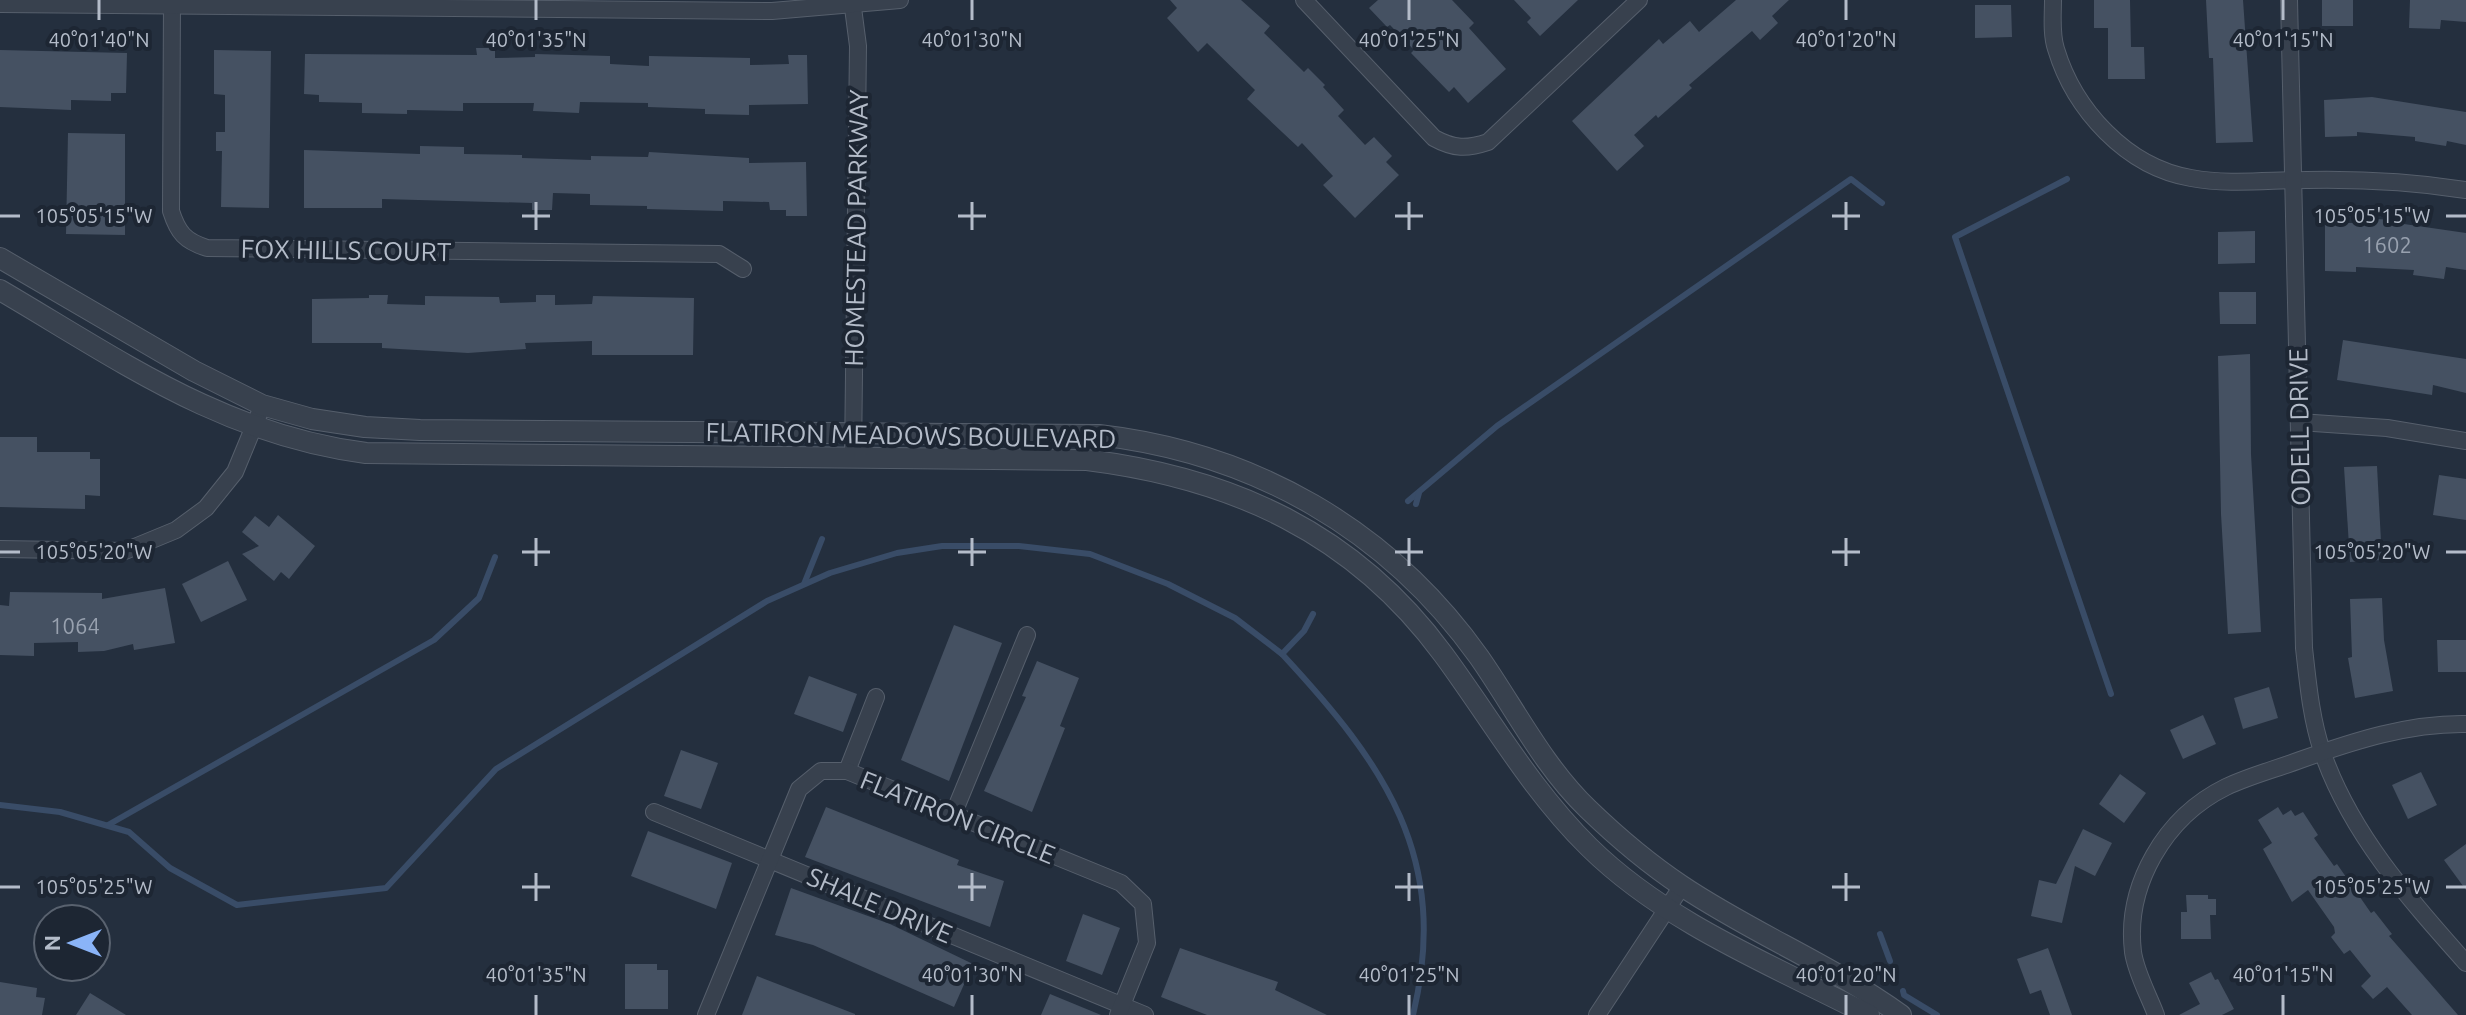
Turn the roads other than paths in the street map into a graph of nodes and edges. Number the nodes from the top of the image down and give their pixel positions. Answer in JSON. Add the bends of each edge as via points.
{"nodes":[{"id":1,"x":900,"y":0,"type":"edge"},
{"id":2,"x":1304,"y":0,"type":"edge"},
{"id":3,"x":1639,"y":0,"type":"edge"},
{"id":4,"x":2053,"y":0,"type":"edge"},
{"id":5,"x":2289,"y":0,"type":"edge"},
{"id":6,"x":172,"y":3,"type":"edge"},
{"id":7,"x":852,"y":3,"type":"edge"},
{"id":8,"x":0,"y":4,"type":"edge"},
{"id":9,"x":2292,"y":180,"type":"junction"},
{"id":10,"x":2466,"y":190,"type":"edge"},
{"id":11,"x":0,"y":258,"type":"edge"},
{"id":12,"x":743,"y":269,"type":"dead end"},
{"id":13,"x":0,"y":290,"type":"edge"},
{"id":14,"x":262,"y":405,"type":"junction"},
{"id":15,"x":2299,"y":422,"type":"junction"},
{"id":16,"x":253,"y":428,"type":"junction"},
{"id":17,"x":854,"y":432,"type":"junction"},
{"id":18,"x":2466,"y":441,"type":"edge"},
{"id":19,"x":853,"y":457,"type":"junction"},
{"id":20,"x":0,"y":549,"type":"edge"},
{"id":21,"x":1027,"y":635,"type":"dead end"},
{"id":22,"x":876,"y":697,"type":"dead end"},
{"id":23,"x":2466,"y":724,"type":"edge"},
{"id":24,"x":2323,"y":752,"type":"junction"},
{"id":25,"x":847,"y":771,"type":"junction"},
{"id":26,"x":654,"y":812,"type":"dead end"},
{"id":27,"x":953,"y":815,"type":"junction"},
{"id":28,"x":771,"y":860,"type":"junction"},
{"id":29,"x":1682,"y":886,"type":"junction"},
{"id":30,"x":1666,"y":907,"type":"junction"},
{"id":31,"x":2466,"y":963,"type":"edge"},
{"id":32,"x":1120,"y":1010,"type":"edge"},
{"id":33,"x":706,"y":1015,"type":"edge"},
{"id":34,"x":1145,"y":1015,"type":"edge"},
{"id":35,"x":1597,"y":1015,"type":"edge"},
{"id":36,"x":1869,"y":1015,"type":"edge"},
{"id":37,"x":1901,"y":1015,"type":"edge"},
{"id":38,"x":2156,"y":1015,"type":"edge"}],
"edges":[{"from":1,"to":7,"type":"street"},
{"from":2,"to":3,"type":"street","via":[[1434,138],[1450,147],[1470,148],[1488,142]]},
{"from":4,"to":9,"type":"street","via":[[2054,46],[2069,82],[2090,115],[2125,149],[2155,168],[2190,178]]},
{"from":5,"to":9,"type":"street","name":"ODELL DRIVE"},
{"from":6,"to":7,"type":"street","via":[[757,11]]},
{"from":6,"to":8,"type":"street"},
{"from":6,"to":12,"type":"street","name":"FOX HILLS COURT","via":[[171,211],[177,230],[189,243],[207,248],[719,254]]},
{"from":7,"to":17,"type":"street","name":"HOMESTEAD PARKWAY","via":[[858,46]]},
{"from":9,"to":10,"type":"street"},
{"from":9,"to":15,"type":"street","name":"ODELL DRIVE"},
{"from":11,"to":14,"type":"street","name":"FLATIRON MEADOWS BOULEVARD"},
{"from":13,"to":16,"type":"street","name":"FLATIRON MEADOWS BOULEVARD","via":[[202,407]]},
{"from":14,"to":16,"type":"street"},
{"from":14,"to":17,"type":"street","name":"FLATIRON MEADOWS BOULEVARD","via":[[312,419],[393,428]]},
{"from":15,"to":18,"type":"street"},
{"from":15,"to":24,"type":"street","name":"ODELL DRIVE","via":[[2304,648]]},
{"from":16,"to":19,"type":"street","name":"FLATIRON MEADOWS BOULEVARD","via":[[366,453]]},
{"from":16,"to":20,"type":"street","via":[[235,472],[206,508],[176,530],[125,551]]},
{"from":17,"to":19,"type":"street","name":"HOMESTEAD PARKWAY"},
{"from":17,"to":29,"type":"street","name":"FLATIRON MEADOWS BOULEVARD","via":[[1125,438],[1216,458],[1299,495],[1364,536],[1432,599],[1478,656],[1549,764],[1587,808]]},
{"from":19,"to":30,"type":"street","name":"FLATIRON MEADOWS BOULEVARD","via":[[1087,460],[1144,467],[1237,494],[1305,528],[1376,580],[1414,618],[1552,807],[1591,849]]},
{"from":21,"to":27,"type":"street"},
{"from":22,"to":25,"type":"street"},
{"from":23,"to":24,"type":"street","via":[[2376,735]]},
{"from":24,"to":31,"type":"street","name":"ODELL DRIVE","via":[[2366,841]]},
{"from":24,"to":38,"type":"street","via":[[2225,787],[2192,809],[2164,838],[2144,872],[2133,909],[2133,954]]},
{"from":25,"to":27,"type":"street","name":"FLATIRON CIRCLE"},
{"from":25,"to":28,"type":"street","name":"FLATIRON CIRCLE","via":[[821,771],[799,789]]},
{"from":26,"to":28,"type":"street","name":"SHALE DRIVE"},
{"from":27,"to":32,"type":"street","name":"FLATIRON CIRCLE","via":[[1121,883],[1143,904],[1147,943]]},
{"from":28,"to":32,"type":"street","name":"SHALE DRIVE"},
{"from":28,"to":33,"type":"street","name":"FLATIRON CIRCLE"},
{"from":29,"to":30,"type":"street"},
{"from":29,"to":37,"type":"street","name":"FLATIRON MEADOWS BOULEVARD"},
{"from":30,"to":35,"type":"street"},
{"from":30,"to":36,"type":"street","name":"FLATIRON MEADOWS BOULEVARD"},
{"from":32,"to":34,"type":"street","name":"SHALE DRIVE"}]}
